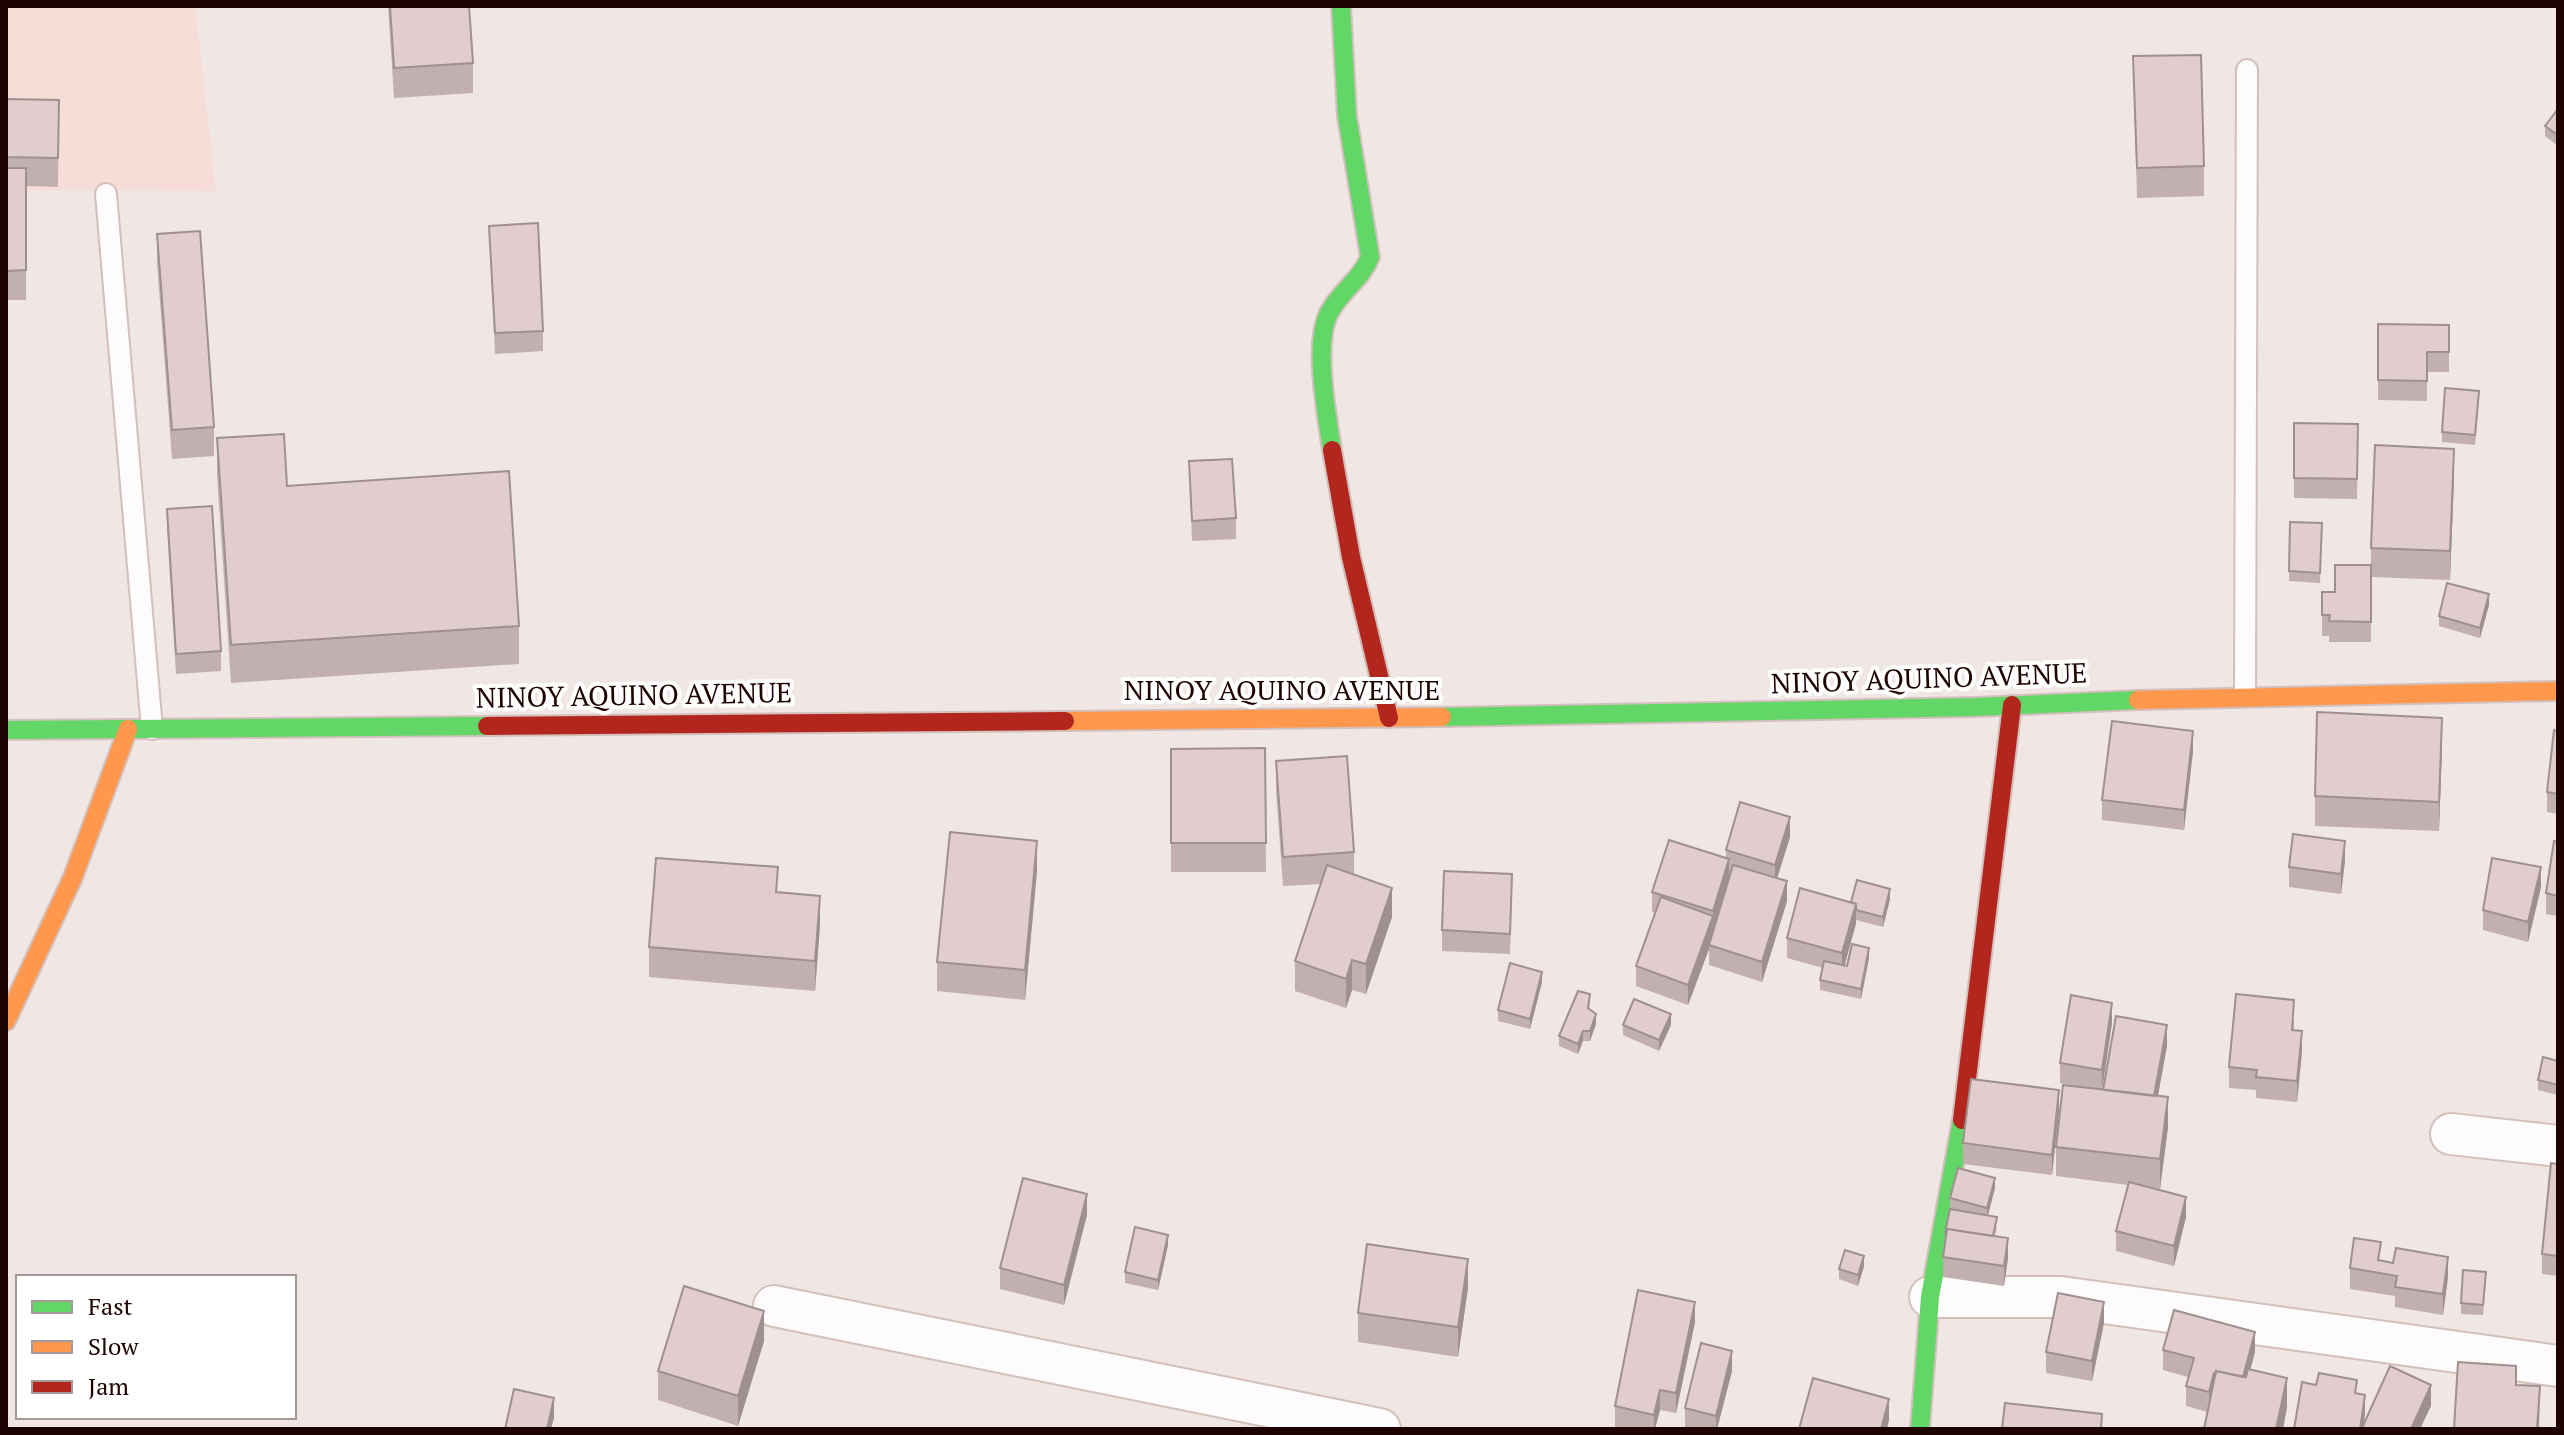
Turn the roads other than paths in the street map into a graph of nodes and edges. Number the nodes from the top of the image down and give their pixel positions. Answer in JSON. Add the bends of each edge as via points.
{"nodes":[{"id":1,"x":1341,"y":6,"type":"edge"},
{"id":2,"x":2247,"y":70,"type":"dead end"},
{"id":3,"x":106,"y":194,"type":"dead end"},
{"id":4,"x":2558,"y":691,"type":"edge"},
{"id":5,"x":2245,"y":695,"type":"junction"},
{"id":6,"x":2012,"y":705,"type":"junction"},
{"id":7,"x":1389,"y":718,"type":"junction"},
{"id":8,"x":128,"y":729,"type":"junction"},
{"id":9,"x":152,"y":729,"type":"junction"},
{"id":10,"x":6,"y":730,"type":"edge"},
{"id":11,"x":6,"y":1021,"type":"edge"},
{"id":12,"x":2451,"y":1134,"type":"dead end"},
{"id":13,"x":2558,"y":1146,"type":"edge"},
{"id":14,"x":1930,"y":1297,"type":"junction"},
{"id":15,"x":774,"y":1306,"type":"dead end"},
{"id":16,"x":2558,"y":1366,"type":"edge"},
{"id":17,"x":1380,"y":1429,"type":"edge"},
{"id":18,"x":1920,"y":1429,"type":"edge"}],
"edges":[{"from":1,"to":7,"type":"main road","via":[[1347,116],[1370,257],[1366,273],[1325,322],[1325,375],[1340,510]]},
{"from":2,"to":5,"type":"lane"},
{"from":3,"to":9,"type":"lane"},
{"from":4,"to":5,"type":"main road","name":"NINOY AQUINO AVENUE"},
{"from":5,"to":6,"type":"main road","name":"NINOY AQUINO AVENUE"},
{"from":6,"to":7,"type":"main road","name":"NINOY AQUINO AVENUE"},
{"from":6,"to":14,"type":"main road","via":[[1965,1100]]},
{"from":7,"to":9,"type":"main road","name":"NINOY AQUINO AVENUE"},
{"from":8,"to":9,"type":"main road","name":"NINOY AQUINO AVENUE"},
{"from":8,"to":10,"type":"main road","name":"NINOY AQUINO AVENUE"},
{"from":8,"to":11,"type":"main road","via":[[65,897]]},
{"from":12,"to":13,"type":"street"},
{"from":14,"to":16,"type":"street","via":[[2061,1297]]},
{"from":14,"to":18,"type":"main road"},
{"from":15,"to":17,"type":"street"}]}
